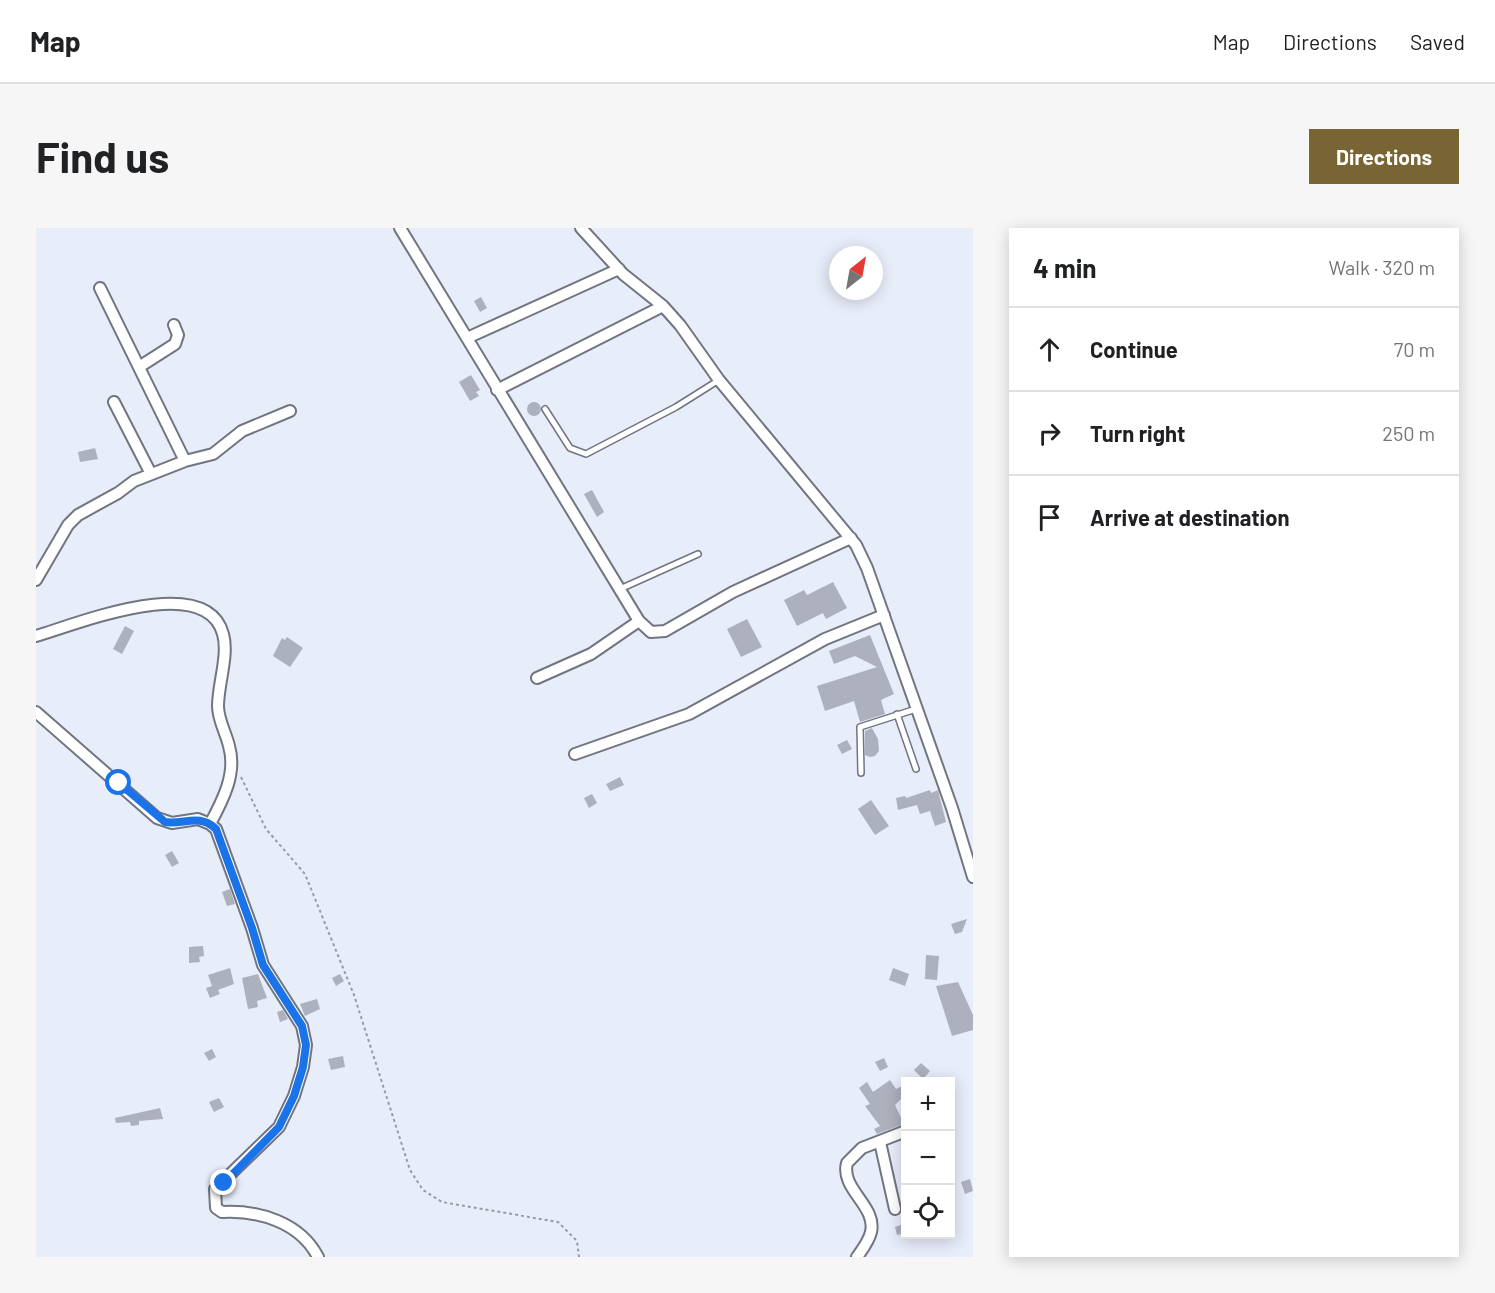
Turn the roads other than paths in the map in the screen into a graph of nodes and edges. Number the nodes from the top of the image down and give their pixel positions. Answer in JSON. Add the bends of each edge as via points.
{"nodes":[{"id":1,"x":400,"y":228,"type":"edge"},
{"id":2,"x":581,"y":228,"type":"edge"},
{"id":3,"x":619,"y":269,"type":"junction"},
{"id":4,"x":100,"y":288,"type":"dead end"},
{"id":5,"x":663,"y":306,"type":"junction"},
{"id":6,"x":174,"y":325,"type":"dead end"},
{"id":7,"x":467,"y":338,"type":"junction"},
{"id":8,"x":139,"y":367,"type":"junction"},
{"id":9,"x":719,"y":380,"type":"junction"},
{"id":10,"x":497,"y":390,"type":"junction"},
{"id":11,"x":114,"y":402,"type":"dead end"},
{"id":12,"x":545,"y":409,"type":"dead end"},
{"id":13,"x":290,"y":411,"type":"dead end"},
{"id":14,"x":185,"y":461,"type":"junction"},
{"id":15,"x":151,"y":474,"type":"junction"},
{"id":16,"x":851,"y":538,"type":"junction"},
{"id":17,"x":698,"y":554,"type":"dead end"},
{"id":18,"x":36,"y":580,"type":"edge"},
{"id":19,"x":620,"y":589,"type":"junction"},
{"id":20,"x":884,"y":615,"type":"junction"},
{"id":21,"x":639,"y":621,"type":"junction"},
{"id":22,"x":36,"y":636,"type":"edge"},
{"id":23,"x":537,"y":678,"type":"dead end"},
{"id":24,"x":916,"y":709,"type":"junction"},
{"id":25,"x":36,"y":711,"type":"edge"},
{"id":26,"x":897,"y":714,"type":"junction"},
{"id":27,"x":575,"y":754,"type":"dead end"},
{"id":28,"x":916,"y":769,"type":"dead end"},
{"id":29,"x":861,"y":773,"type":"dead end"},
{"id":30,"x":210,"y":824,"type":"junction"},
{"id":31,"x":973,"y":877,"type":"edge"},
{"id":32,"x":901,"y":1133,"type":"edge"},
{"id":33,"x":880,"y":1142,"type":"junction"},
{"id":34,"x":895,"y":1209,"type":"dead end"},
{"id":35,"x":318,"y":1257,"type":"edge"},
{"id":36,"x":857,"y":1257,"type":"edge"}],
"edges":[{"from":1,"to":7,"type":"street"},
{"from":2,"to":3,"type":"street"},
{"from":3,"to":5,"type":"street"},
{"from":3,"to":7,"type":"street"},
{"from":4,"to":8,"type":"street"},
{"from":5,"to":9,"type":"street"},
{"from":5,"to":10,"type":"street"},
{"from":6,"to":8,"type":"street","via":[[178,335],[175,344]]},
{"from":7,"to":10,"type":"street"},
{"from":8,"to":14,"type":"street"},
{"from":9,"to":12,"type":"lane","via":[[586,454],[570,448]]},
{"from":9,"to":16,"type":"street"},
{"from":10,"to":19,"type":"street"},
{"from":11,"to":15,"type":"street"},
{"from":13,"to":14,"type":"street","via":[[243,431],[213,454]]},
{"from":14,"to":15,"type":"street"},
{"from":15,"to":18,"type":"street","via":[[75,518]]},
{"from":16,"to":20,"type":"street"},
{"from":16,"to":21,"type":"street","via":[[733,592],[660,633],[651,632]]},
{"from":17,"to":19,"type":"lane"},
{"from":19,"to":21,"type":"street"},
{"from":20,"to":24,"type":"street"},
{"from":20,"to":27,"type":"street","via":[[825,639],[689,714]]},
{"from":21,"to":23,"type":"street","via":[[591,654]]},
{"from":22,"to":30,"type":"street","via":[[159,603],[195,605],[216,618],[225,639],[218,710],[230,747],[231,764],[226,792]]},
{"from":24,"to":26,"type":"lane"},
{"from":24,"to":31,"type":"street"},
{"from":25,"to":30,"type":"street","via":[[157,818],[172,823],[198,819]]},
{"from":26,"to":28,"type":"lane"},
{"from":26,"to":29,"type":"lane","via":[[860,727]]},
{"from":30,"to":35,"type":"street","via":[[226,851],[263,965],[302,1026],[306,1054],[294,1096],[279,1127],[216,1189],[216,1208],[269,1217],[305,1238]]},
{"from":32,"to":33,"type":"street"},
{"from":33,"to":34,"type":"street"},
{"from":33,"to":36,"type":"street","via":[[854,1153],[845,1169],[871,1227]]}]}
